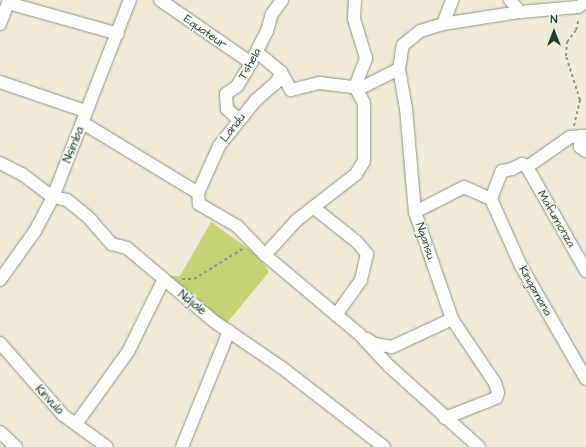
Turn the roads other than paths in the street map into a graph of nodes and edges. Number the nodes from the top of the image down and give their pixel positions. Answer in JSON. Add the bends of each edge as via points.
{"nodes":[{"id":1,"x":130,"y":0,"type":"edge"},
{"id":2,"x":160,"y":0,"type":"edge"},
{"id":3,"x":282,"y":0,"type":"edge"},
{"id":4,"x":286,"y":0,"type":"edge"},
{"id":5,"x":355,"y":0,"type":"edge"},
{"id":6,"x":452,"y":0,"type":"edge"},
{"id":7,"x":510,"y":0,"type":"edge"},
{"id":8,"x":9,"y":1,"type":"edge"},
{"id":9,"x":578,"y":3,"type":"edge"},
{"id":10,"x":520,"y":12,"type":"junction"},
{"id":11,"x":0,"y":24,"type":"edge"},
{"id":12,"x":443,"y":24,"type":"junction"},
{"id":13,"x":118,"y":34,"type":"junction"},
{"id":14,"x":257,"y":52,"type":"junction"},
{"id":15,"x":251,"y":63,"type":"junction"},
{"id":16,"x":399,"y":69,"type":"junction"},
{"id":17,"x":281,"y":72,"type":"junction"},
{"id":18,"x":0,"y":82,"type":"edge"},
{"id":19,"x":355,"y":87,"type":"junction"},
{"id":20,"x":84,"y":117,"type":"junction"},
{"id":21,"x":239,"y":120,"type":"junction"},
{"id":22,"x":584,"y":136,"type":"edge"},
{"id":23,"x":586,"y":151,"type":"edge"},
{"id":24,"x":0,"y":163,"type":"edge"},
{"id":25,"x":527,"y":168,"type":"junction"},
{"id":26,"x":198,"y":193,"type":"junction"},
{"id":27,"x":53,"y":197,"type":"junction"},
{"id":28,"x":492,"y":199,"type":"junction"},
{"id":29,"x":313,"y":207,"type":"junction"},
{"id":30,"x":415,"y":212,"type":"junction"},
{"id":31,"x":265,"y":255,"type":"junction"},
{"id":32,"x":586,"y":271,"type":"edge"},
{"id":33,"x":0,"y":280,"type":"edge"},
{"id":34,"x":163,"y":281,"type":"junction"},
{"id":35,"x":336,"y":315,"type":"junction"},
{"id":36,"x":452,"y":319,"type":"junction"},
{"id":37,"x":229,"y":331,"type":"junction"},
{"id":38,"x":359,"y":334,"type":"junction"},
{"id":39,"x":0,"y":344,"type":"edge"},
{"id":40,"x":586,"y":379,"type":"edge"},
{"id":41,"x":444,"y":418,"type":"junction"},
{"id":42,"x":76,"y":424,"type":"junction"},
{"id":43,"x":0,"y":432,"type":"edge"},
{"id":44,"x":368,"y":442,"type":"edge"},
{"id":45,"x":16,"y":447,"type":"edge"},
{"id":46,"x":107,"y":447,"type":"edge"},
{"id":47,"x":182,"y":447,"type":"edge"},
{"id":48,"x":384,"y":447,"type":"edge"},
{"id":49,"x":478,"y":447,"type":"edge"}],
"edges":[{"from":1,"to":13,"type":"street","name":"Nsimba"},
{"from":2,"to":15,"type":"street","name":"Equateur"},
{"from":3,"to":4,"type":"street"},
{"from":3,"to":14,"type":"street","name":"Tshela","via":[[272,14]]},
{"from":5,"to":19,"type":"street","via":[[354,19],[366,58]]},
{"from":6,"to":12,"type":"street"},
{"from":7,"to":10,"type":"street"},
{"from":8,"to":11,"type":"street"},
{"from":8,"to":13,"type":"street"},
{"from":9,"to":10,"type":"street"},
{"from":10,"to":12,"type":"street"},
{"from":12,"to":16,"type":"street","via":[[420,31],[403,45]]},
{"from":13,"to":20,"type":"street","name":"Nsimba"},
{"from":14,"to":15,"type":"street","name":"Tshela"},
{"from":14,"to":17,"type":"street"},
{"from":15,"to":21,"type":"street","name":"Tshela","via":[[237,86],[226,94],[224,100],[227,110]]},
{"from":16,"to":19,"type":"street","via":[[362,87]]},
{"from":16,"to":30,"type":"street","name":"Ngansu","via":[[406,108]]},
{"from":17,"to":19,"type":"street","via":[[285,84],[291,90],[319,83]]},
{"from":17,"to":21,"type":"street","name":"Landu","via":[[276,82]]},
{"from":18,"to":20,"type":"street"},
{"from":19,"to":29,"type":"street","via":[[364,103],[364,161],[356,174]]},
{"from":20,"to":26,"type":"street"},
{"from":20,"to":27,"type":"street","name":"Nsimba"},
{"from":21,"to":26,"type":"street","name":"Landu","via":[[219,146]]},
{"from":22,"to":23,"type":"street","via":[[580,147]]},
{"from":22,"to":25,"type":"street","via":[[570,137]]},
{"from":24,"to":27,"type":"street","name":"Ndjiale","via":[[22,174]]},
{"from":25,"to":28,"type":"street","via":[[522,164],[502,171]]},
{"from":25,"to":32,"type":"street","name":"Mafumonza"},
{"from":26,"to":31,"type":"street","via":[[199,204],[233,223]]},
{"from":27,"to":33,"type":"street","name":"Nsimba","via":[[35,231]]},
{"from":27,"to":34,"type":"street","name":"Ndjiale","via":[[73,205],[112,244],[126,248]]},
{"from":28,"to":30,"type":"street","via":[[464,188]]},
{"from":28,"to":40,"type":"street","name":"Kingamana","via":[[521,266]]},
{"from":29,"to":31,"type":"street","via":[[297,220]]},
{"from":29,"to":35,"type":"street","via":[[358,242],[367,254],[361,280]]},
{"from":30,"to":36,"type":"street","name":"Ngansu"},
{"from":31,"to":35,"type":"street"},
{"from":34,"to":37,"type":"street","name":"Ndjiale"},
{"from":34,"to":42,"type":"street","via":[[128,352]]},
{"from":35,"to":38,"type":"street"},
{"from":36,"to":38,"type":"street","via":[[392,347],[375,344]]},
{"from":36,"to":41,"type":"street","name":"Ngansu","via":[[498,393],[496,398]]},
{"from":37,"to":44,"type":"street","name":"Ndjiale","via":[[281,367]]},
{"from":37,"to":47,"type":"street"},
{"from":38,"to":41,"type":"street"},
{"from":39,"to":42,"type":"street","name":"Kinvula","via":[[48,399]]},
{"from":41,"to":49,"type":"street"},
{"from":42,"to":46,"type":"street","name":"Kinvula"},
{"from":43,"to":45,"type":"street"},
{"from":44,"to":48,"type":"street","name":"Ndjiale"}]}
